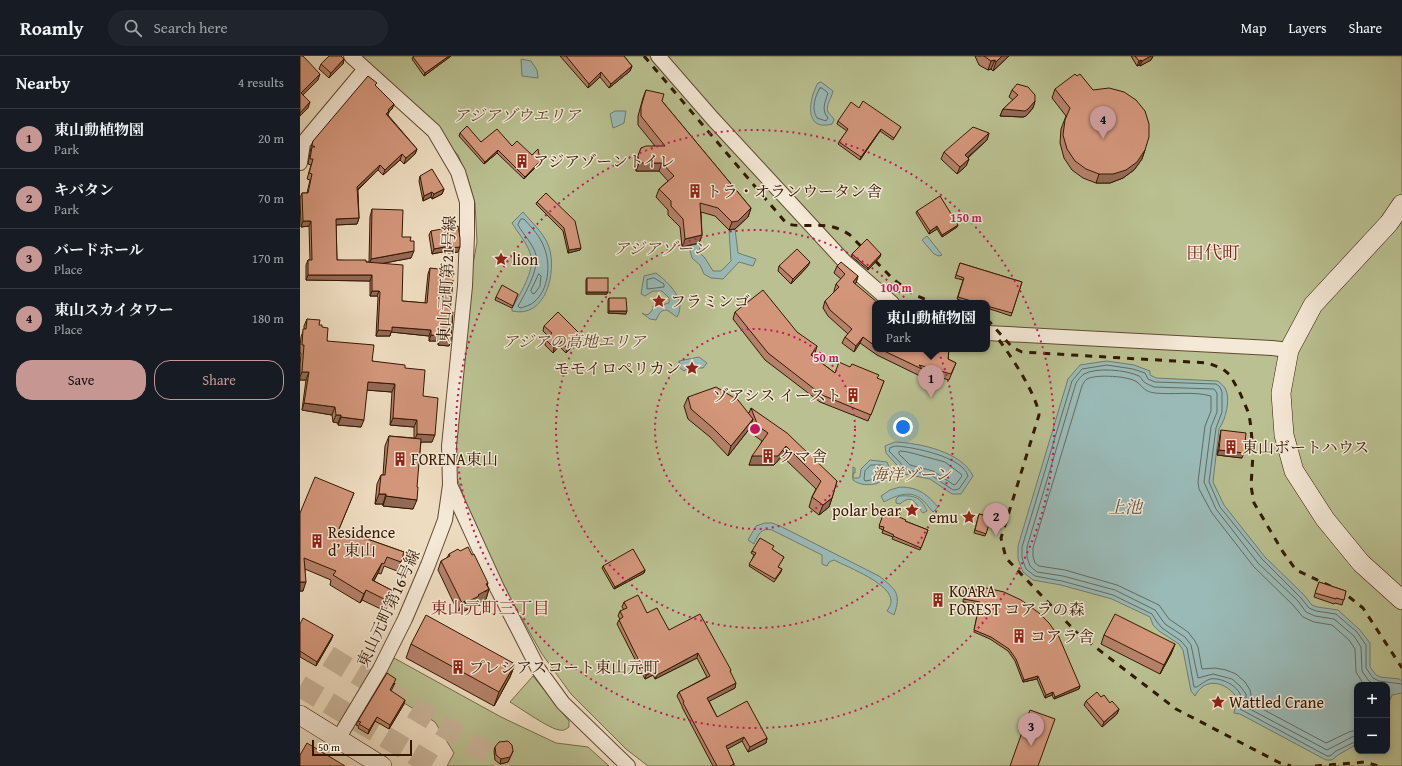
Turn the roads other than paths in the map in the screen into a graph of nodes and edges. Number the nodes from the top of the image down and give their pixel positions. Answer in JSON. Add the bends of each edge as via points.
{"nodes":[{"id":1,"x":352,"y":56,"type":"edge"},
{"id":2,"x":658,"y":56,"type":"edge"},
{"id":3,"x":365,"y":69,"type":"junction"},
{"id":4,"x":302,"y":142,"type":"edge"},
{"id":5,"x":300,"y":163,"type":"edge"},
{"id":6,"x":1402,"y":204,"type":"edge"},
{"id":7,"x":889,"y":300,"type":"edge"},
{"id":8,"x":990,"y":332,"type":"edge"},
{"id":9,"x":1288,"y":350,"type":"junction"},
{"id":10,"x":450,"y":485,"type":"junction"},
{"id":11,"x":1402,"y":600,"type":"edge"},
{"id":12,"x":300,"y":715,"type":"edge"},
{"id":13,"x":338,"y":739,"type":"junction"},
{"id":14,"x":627,"y":765,"type":"edge"},
{"id":15,"x":382,"y":766,"type":"edge"}],
"edges":[{"from":1,"to":3,"type":"street","name":"東山元町第21号線"},
{"from":2,"to":7,"type":"street","via":[[844,261]]},
{"from":3,"to":4,"type":"street"},
{"from":3,"to":10,"type":"street","name":"東山元町第21号線","via":[[434,131],[458,172],[467,202],[465,286],[449,446]]},
{"from":4,"to":5,"type":"street"},
{"from":6,"to":9,"type":"street","via":[[1389,223],[1313,305]]},
{"from":8,"to":9,"type":"street"},
{"from":9,"to":11,"type":"street","via":[[1281,393],[1284,435],[1294,471],[1325,519],[1361,563]]},
{"from":10,"to":13,"type":"street","name":"東山元町第16号線","via":[[445,520],[405,619],[380,669]]},
{"from":10,"to":14,"type":"street","via":[[497,588],[539,670],[563,703]]},
{"from":12,"to":13,"type":"street"},
{"from":13,"to":15,"type":"street"}]}
